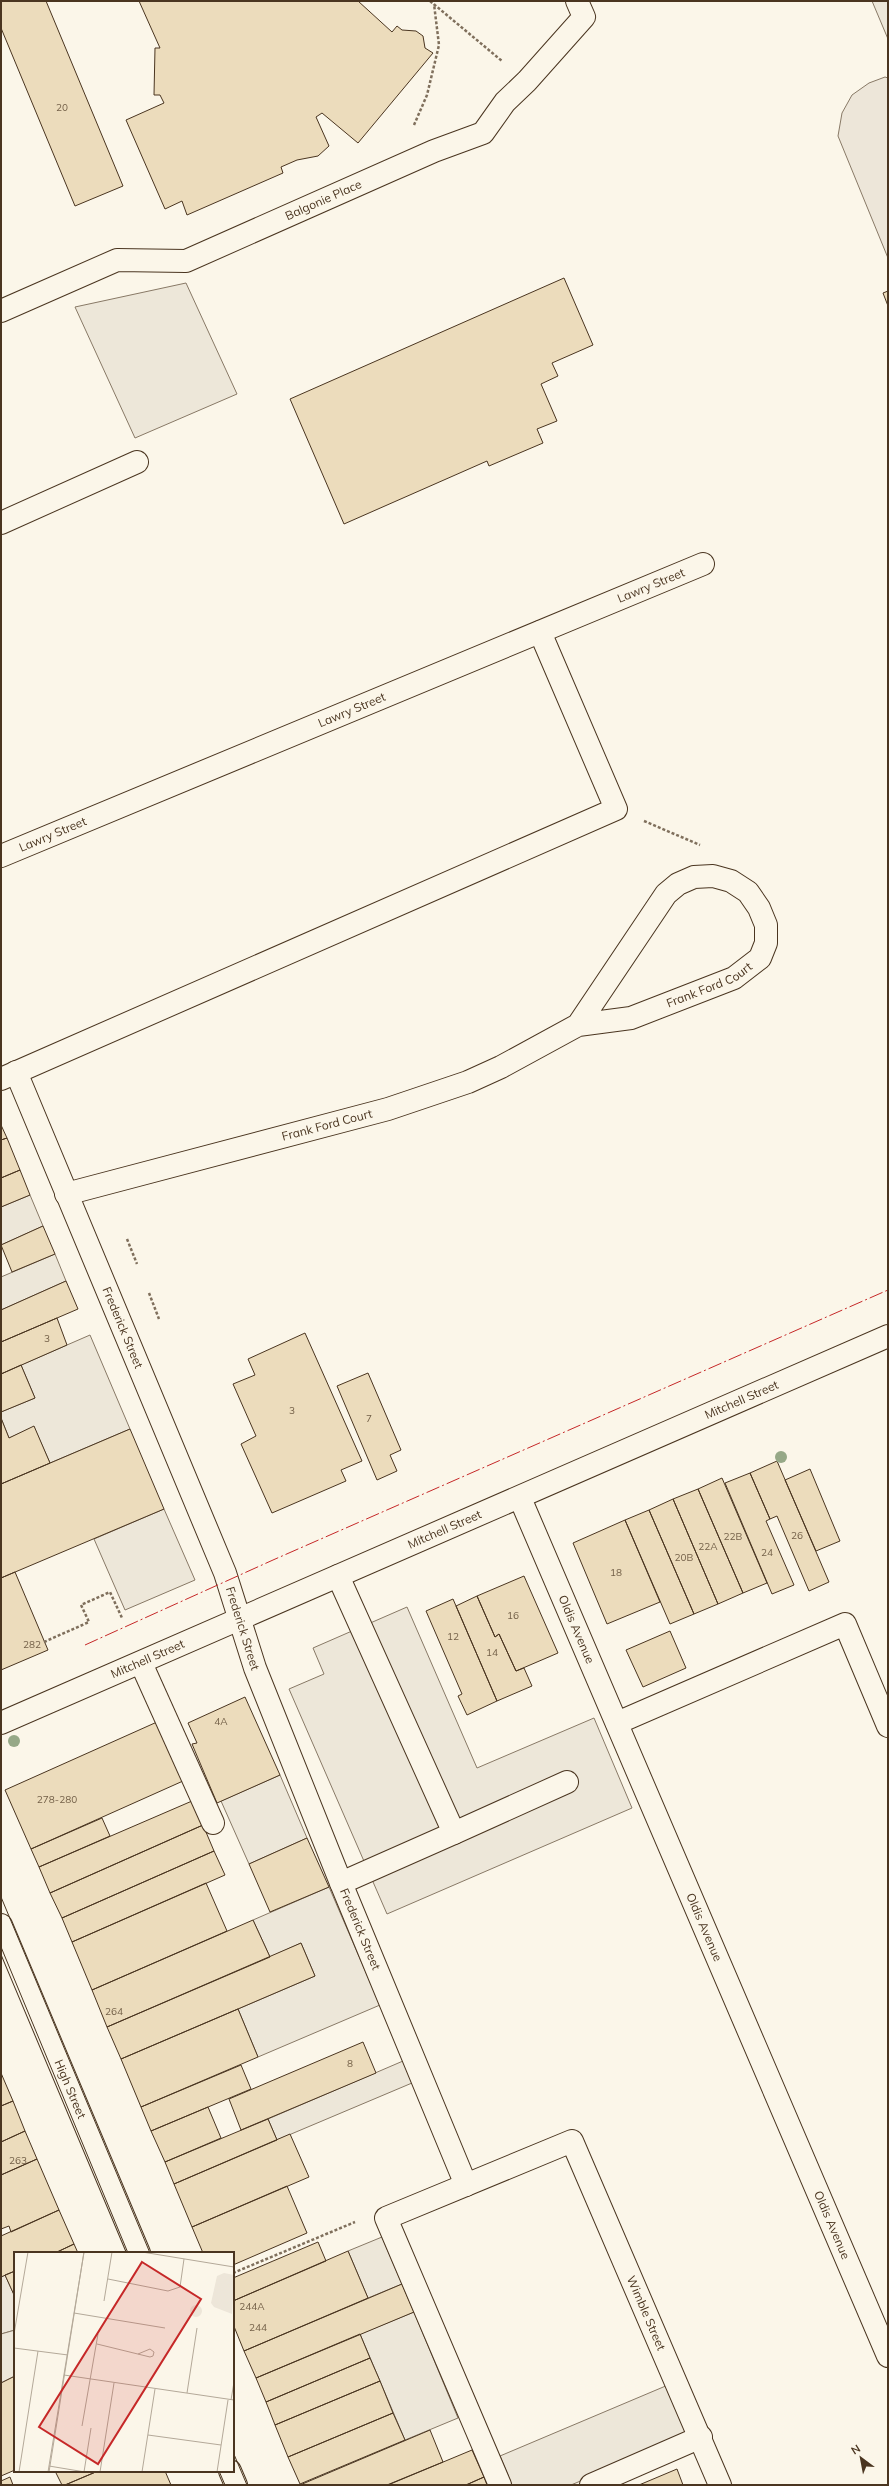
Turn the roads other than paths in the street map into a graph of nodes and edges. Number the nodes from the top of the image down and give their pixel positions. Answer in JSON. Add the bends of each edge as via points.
{"nodes":[{"id":1,"x":577,"y":1,"type":"edge"},
{"id":2,"x":1,"y":311,"type":"edge"},
{"id":3,"x":137,"y":462,"type":"dead end"},
{"id":4,"x":1,"y":523,"type":"edge"},
{"id":5,"x":703,"y":564,"type":"dead end"},
{"id":6,"x":540,"y":632,"type":"junction"},
{"id":7,"x":1,"y":856,"type":"edge"},
{"id":8,"x":578,"y":1025,"type":"junction"},
{"id":9,"x":9,"y":1075,"type":"edge"},
{"id":10,"x":66,"y":1194,"type":"junction"},
{"id":11,"x":888,"y":1336,"type":"edge"},
{"id":12,"x":520,"y":1498,"type":"junction"},
{"id":13,"x":338,"y":1576,"type":"junction"},
{"id":14,"x":239,"y":1620,"type":"junction"},
{"id":15,"x":141,"y":1663,"type":"junction"},
{"id":16,"x":1,"y":1723,"type":"edge"},
{"id":17,"x":617,"y":1723,"type":"junction"},
{"id":18,"x":888,"y":1726,"type":"edge"},
{"id":19,"x":567,"y":1782,"type":"dead end"},
{"id":20,"x":213,"y":1823,"type":"dead end"},
{"id":21,"x":454,"y":1833,"type":"junction"},
{"id":22,"x":341,"y":1883,"type":"junction"},
{"id":23,"x":1,"y":1925,"type":"edge"},
{"id":24,"x":466,"y":2185,"type":"junction"},
{"id":25,"x":139,"y":2252,"type":"edge"},
{"id":26,"x":888,"y":2356,"type":"edge"},
{"id":27,"x":701,"y":2438,"type":"junction"},
{"id":28,"x":230,"y":2472,"type":"edge"},
{"id":29,"x":236,"y":2485,"type":"edge"},
{"id":30,"x":500,"y":2485,"type":"edge"},
{"id":31,"x":591,"y":2485,"type":"edge"},
{"id":32,"x":720,"y":2485,"type":"edge"}],
"edges":[{"from":1,"to":2,"type":"street","name":"Balgonie Place","via":[[584,18],[505,102],[483,133],[393,169],[186,261],[116,260]]},
{"from":3,"to":4,"type":"street"},
{"from":5,"to":6,"type":"street","name":"Lawry Street"},
{"from":6,"to":7,"type":"street","name":"Lawry Street"},
{"from":6,"to":9,"type":"street","via":[[616,809]]},
{"from":8,"to":8,"type":"street","name":"Frank Ford Court","via":[[631,1018],[734,978],[749,969],[760,958],[766,943],[766,925],[748,892],[731,881],[713,876],[694,877],[678,884],[666,894]]},
{"from":8,"to":10,"type":"street","name":"Frank Ford Court","via":[[501,1068],[432,1095],[305,1132]]},
{"from":9,"to":10,"type":"street","name":"Frederick Street"},
{"from":10,"to":14,"type":"street","name":"Frederick Street","via":[[225,1573]]},
{"from":11,"to":12,"type":"street","name":"Mitchell Street"},
{"from":12,"to":13,"type":"street","name":"Mitchell Street"},
{"from":12,"to":17,"type":"street","name":"Oldis Avenue"},
{"from":13,"to":14,"type":"street","name":"Mitchell Street"},
{"from":13,"to":21,"type":"street"},
{"from":14,"to":15,"type":"street","name":"Mitchell Street"},
{"from":14,"to":22,"type":"street","name":"Frederick Street","via":[[255,1668]]},
{"from":15,"to":16,"type":"street","name":"Mitchell Street"},
{"from":15,"to":20,"type":"street"},
{"from":17,"to":18,"type":"street","via":[[845,1624]]},
{"from":17,"to":26,"type":"street","name":"Oldis Avenue"},
{"from":19,"to":21,"type":"street"},
{"from":21,"to":22,"type":"street"},
{"from":22,"to":24,"type":"street","name":"Frederick Street"},
{"from":23,"to":25,"type":"street","name":"High Street"},
{"from":24,"to":27,"type":"street","name":"Wimble Street","via":[[572,2141]]},
{"from":24,"to":30,"type":"street","via":[[386,2218]]},
{"from":27,"to":31,"type":"street"},
{"from":27,"to":32,"type":"street","name":"Wimble Street"},
{"from":28,"to":29,"type":"street"}]}
